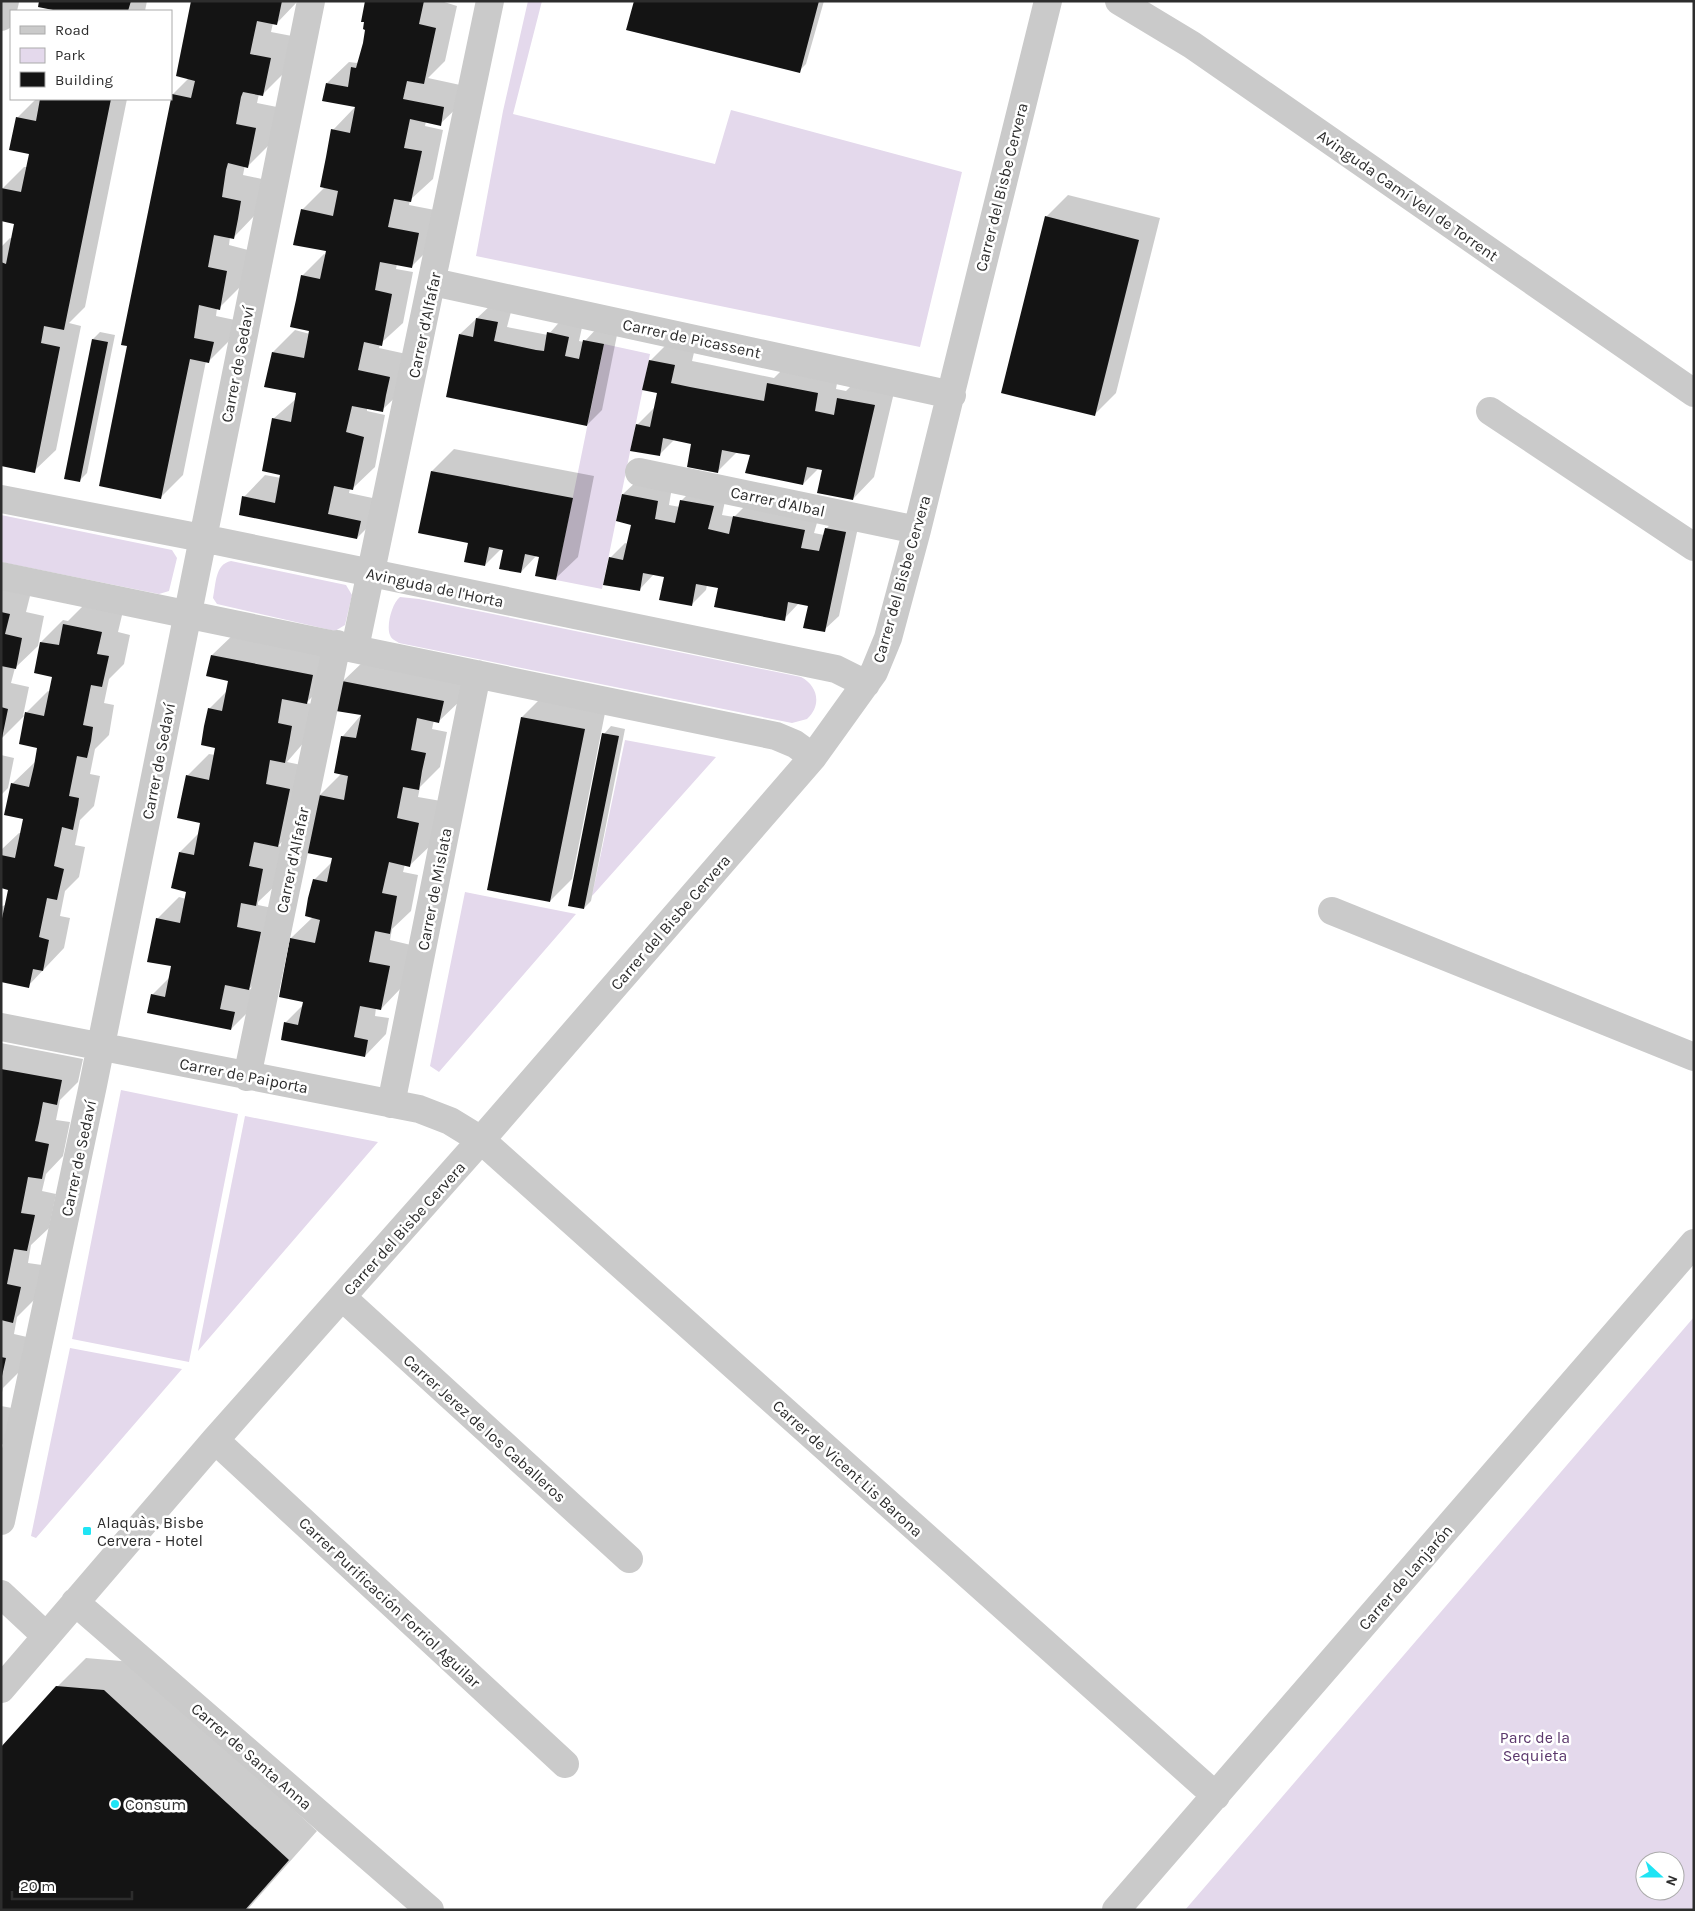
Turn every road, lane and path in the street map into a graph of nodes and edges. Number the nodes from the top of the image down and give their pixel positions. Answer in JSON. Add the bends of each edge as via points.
{"nodes":[{"id":1,"x":5,"y":1,"type":"edge"},
{"id":2,"x":311,"y":1,"type":"edge"},
{"id":3,"x":490,"y":1,"type":"edge"},
{"id":4,"x":1048,"y":1,"type":"edge"},
{"id":5,"x":1119,"y":1,"type":"edge"},
{"id":6,"x":1,"y":17,"type":"edge"},
{"id":7,"x":433,"y":282,"type":"junction"},
{"id":8,"x":1694,"y":393,"type":"edge"},
{"id":9,"x":952,"y":395,"type":"junction"},
{"id":10,"x":1490,"y":411,"type":"dead end"},
{"id":11,"x":639,"y":472,"type":"dead end"},
{"id":12,"x":1,"y":500,"type":"edge"},
{"id":13,"x":917,"y":530,"type":"junction"},
{"id":14,"x":202,"y":538,"type":"junction"},
{"id":15,"x":1694,"y":547,"type":"edge"},
{"id":16,"x":371,"y":574,"type":"junction"},
{"id":17,"x":1,"y":576,"type":"edge"},
{"id":18,"x":188,"y":613,"type":"junction"},
{"id":19,"x":346,"y":646,"type":"junction"},
{"id":20,"x":477,"y":674,"type":"junction"},
{"id":21,"x":866,"y":684,"type":"junction"},
{"id":22,"x":814,"y":757,"type":"junction"},
{"id":23,"x":1332,"y":911,"type":"dead end"},
{"id":24,"x":1,"y":1027,"type":"edge"},
{"id":25,"x":101,"y":1047,"type":"junction"},
{"id":26,"x":1694,"y":1058,"type":"edge"},
{"id":27,"x":248,"y":1077,"type":"junction"},
{"id":28,"x":391,"y":1104,"type":"junction"},
{"id":29,"x":481,"y":1140,"type":"junction"},
{"id":30,"x":1694,"y":1244,"type":"edge"},
{"id":31,"x":342,"y":1297,"type":"junction"},
{"id":32,"x":215,"y":1440,"type":"junction"},
{"id":33,"x":1,"y":1521,"type":"edge"},
{"id":34,"x":629,"y":1558,"type":"dead end"},
{"id":35,"x":1,"y":1594,"type":"edge"},
{"id":36,"x":75,"y":1602,"type":"junction"},
{"id":37,"x":46,"y":1636,"type":"junction"},
{"id":38,"x":1,"y":1689,"type":"edge"},
{"id":39,"x":565,"y":1764,"type":"dead end"},
{"id":40,"x":1216,"y":1796,"type":"junction"},
{"id":41,"x":430,"y":1910,"type":"edge"},
{"id":42,"x":1116,"y":1910,"type":"edge"}],
"edges":[{"from":1,"to":6,"type":"street"},
{"from":2,"to":14,"type":"street","name":"Carrer de Sedaví"},
{"from":3,"to":7,"type":"street","name":"Carrer d'Alfafar"},
{"from":4,"to":9,"type":"street","name":"Carrer del Bisbe Cervera"},
{"from":5,"to":8,"type":"street","name":"Avinguda Camí Vell de Torrent","via":[[1192,45]]},
{"from":7,"to":9,"type":"street","name":"Carrer de Picassent"},
{"from":7,"to":16,"type":"street","name":"Carrer d'Alfafar"},
{"from":9,"to":13,"type":"street","name":"Carrer del Bisbe Cervera"},
{"from":10,"to":15,"type":"street"},
{"from":11,"to":13,"type":"street","name":"Carrer d'Albal"},
{"from":12,"to":14,"type":"street","name":"Avinguda de l'Horta"},
{"from":13,"to":21,"type":"street","name":"Carrer del Bisbe Cervera","via":[[888,638]]},
{"from":14,"to":16,"type":"street","name":"Avinguda de l'Horta"},
{"from":14,"to":18,"type":"street","name":"Carrer de Sedaví"},
{"from":16,"to":19,"type":"street","name":"Carrer d'Alfafar"},
{"from":16,"to":21,"type":"street","name":"Avinguda de l'Horta","via":[[836,669]]},
{"from":17,"to":18,"type":"street"},
{"from":18,"to":19,"type":"street"},
{"from":18,"to":25,"type":"street","name":"Carrer de Sedaví"},
{"from":19,"to":20,"type":"street"},
{"from":19,"to":27,"type":"street","name":"Carrer d'Alfafar"},
{"from":20,"to":22,"type":"street","via":[[776,736]]},
{"from":20,"to":28,"type":"street","name":"Carrer de Mislata"},
{"from":21,"to":22,"type":"street","name":"Carrer del Bisbe Cervera"},
{"from":22,"to":29,"type":"street","name":"Carrer del Bisbe Cervera"},
{"from":23,"to":26,"type":"street"},
{"from":24,"to":25,"type":"street","name":"Carrer de Paiporta"},
{"from":25,"to":27,"type":"street","name":"Carrer de Paiporta"},
{"from":25,"to":33,"type":"street","name":"Carrer de Sedaví"},
{"from":27,"to":28,"type":"street","name":"Carrer de Paiporta"},
{"from":28,"to":29,"type":"street","name":"Carrer de Paiporta","via":[[450,1121]]},
{"from":29,"to":31,"type":"street","name":"Carrer del Bisbe Cervera"},
{"from":29,"to":40,"type":"street","name":"Carrer de Vicent Lis Barona"},
{"from":30,"to":40,"type":"street","name":"Carrer de Lanjarón"},
{"from":31,"to":32,"type":"street","name":"Carrer del Bisbe Cervera"},
{"from":31,"to":34,"type":"street","name":"Carrer Jerez de los Caballeros"},
{"from":32,"to":36,"type":"street","name":"Carrer del Bisbe Cervera"},
{"from":32,"to":39,"type":"street","name":"Carrer Purificación Forriol Aguilar"},
{"from":35,"to":37,"type":"street"},
{"from":36,"to":37,"type":"street","name":"Carrer del Bisbe Cervera"},
{"from":36,"to":41,"type":"street","name":"Carrer de Santa Anna"},
{"from":37,"to":38,"type":"street","name":"Carrer del Bisbe Cervera"},
{"from":40,"to":42,"type":"street","name":"Carrer de Lanjarón"}]}
